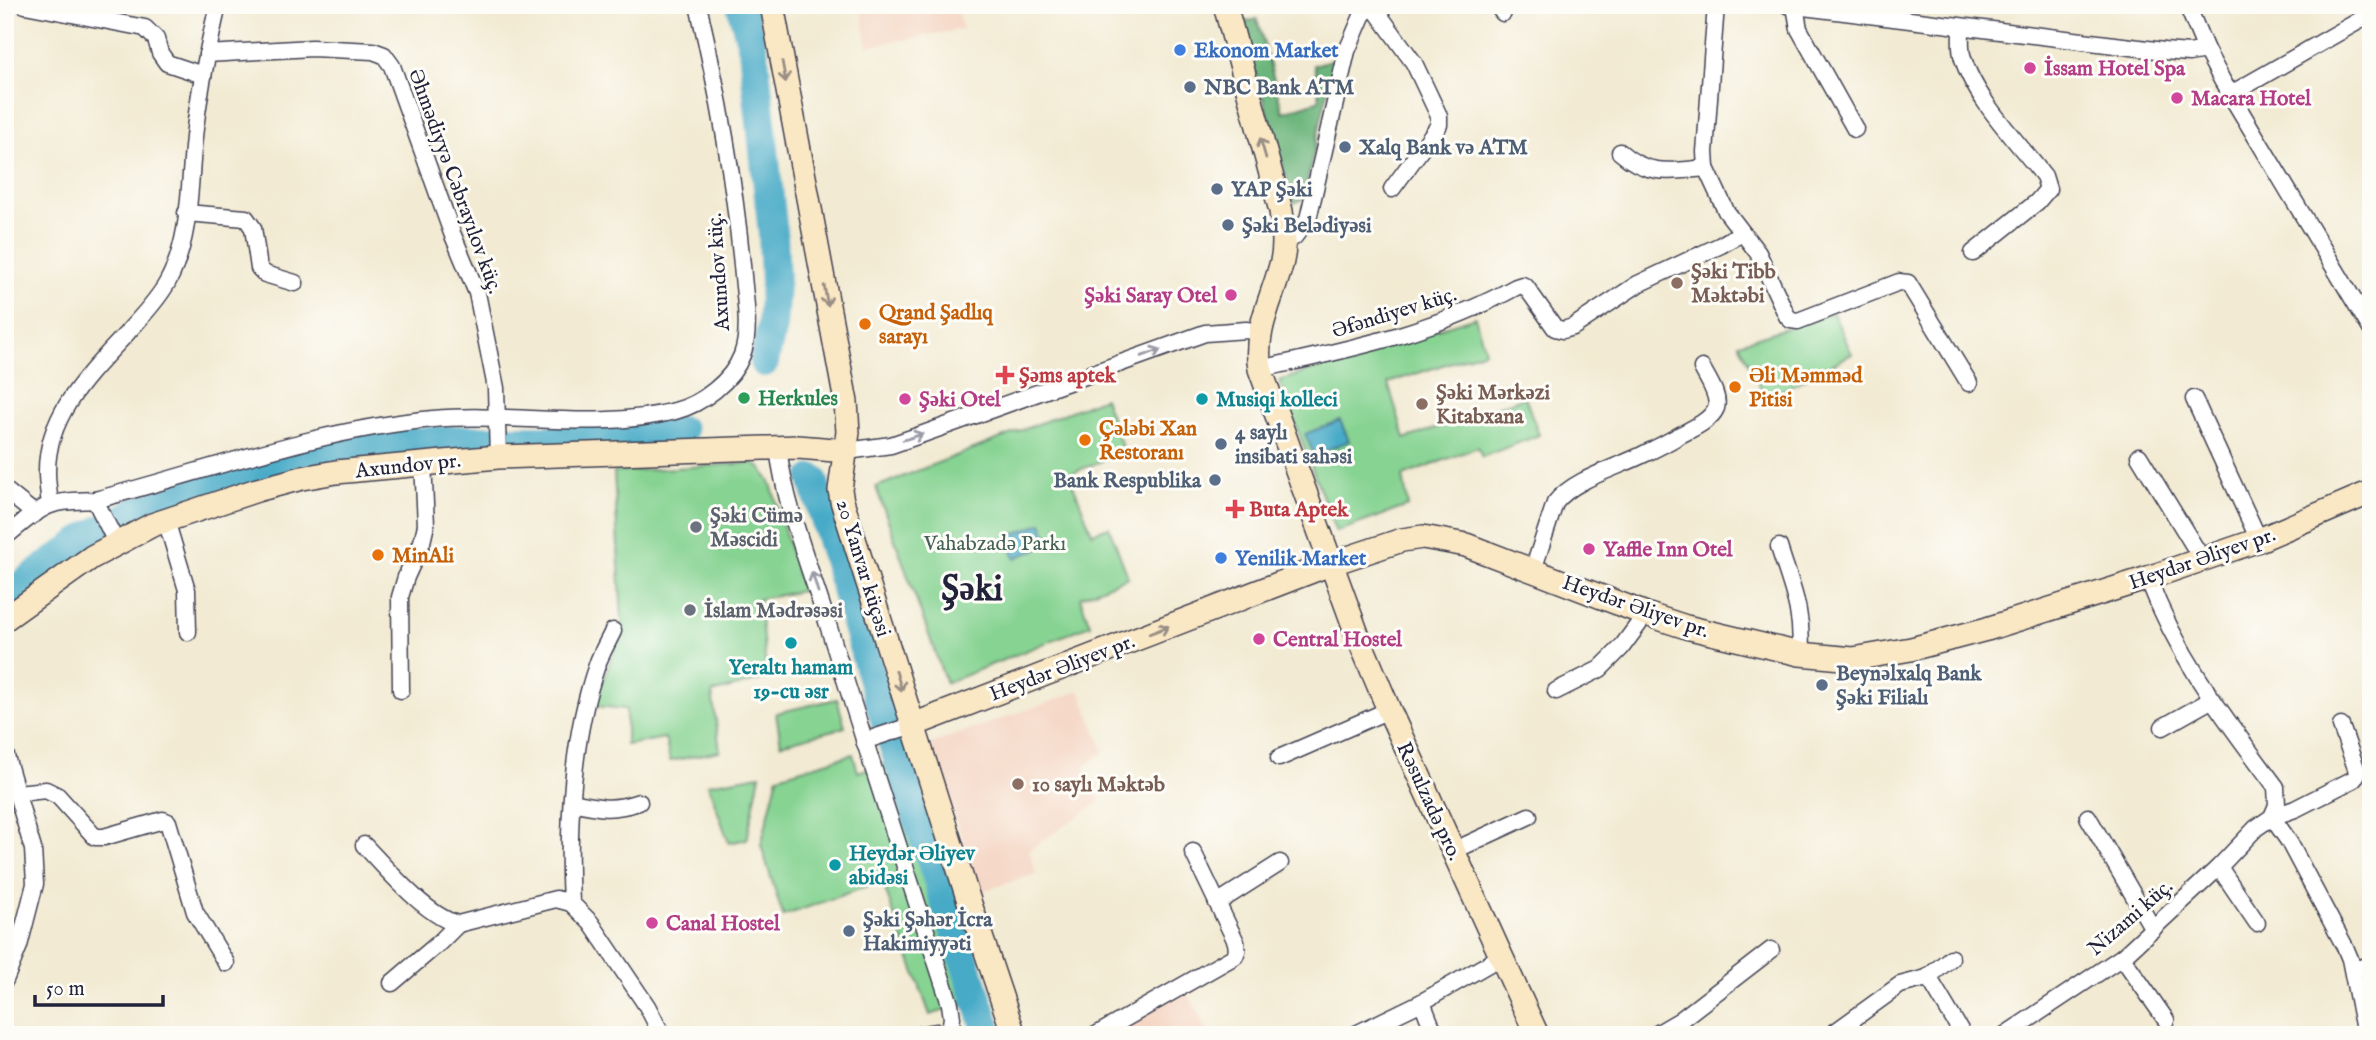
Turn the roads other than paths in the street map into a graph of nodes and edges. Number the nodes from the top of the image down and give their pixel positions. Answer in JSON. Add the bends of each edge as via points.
{"nodes":[{"id":1,"x":25,"y":5,"type":"edge"},
{"id":2,"x":218,"y":5,"type":"edge"},
{"id":3,"x":698,"y":5,"type":"edge"},
{"id":4,"x":772,"y":5,"type":"edge"},
{"id":5,"x":1225,"y":5,"type":"edge"},
{"id":6,"x":1372,"y":5,"type":"edge"},
{"id":7,"x":1716,"y":5,"type":"edge"},
{"id":8,"x":1787,"y":5,"type":"edge"},
{"id":9,"x":2188,"y":5,"type":"edge"},
{"id":10,"x":1795,"y":6,"type":"edge"},
{"id":11,"x":2371,"y":14,"type":"edge"},
{"id":12,"x":1961,"y":28,"type":"junction"},
{"id":13,"x":2206,"y":50,"type":"junction"},
{"id":14,"x":207,"y":54,"type":"junction"},
{"id":15,"x":203,"y":75,"type":"junction"},
{"id":16,"x":2231,"y":94,"type":"junction"},
{"id":17,"x":1855,"y":129,"type":"dead end"},
{"id":18,"x":1620,"y":152,"type":"dead end"},
{"id":19,"x":1706,"y":168,"type":"junction"},
{"id":20,"x":1392,"y":188,"type":"dead end"},
{"id":21,"x":186,"y":213,"type":"junction"},
{"id":22,"x":1741,"y":233,"type":"junction"},
{"id":23,"x":1284,"y":242,"type":"junction"},
{"id":24,"x":1973,"y":253,"type":"dead end"},
{"id":25,"x":295,"y":283,"type":"dead end"},
{"id":26,"x":2371,"y":329,"type":"edge"},
{"id":27,"x":1259,"y":332,"type":"junction"},
{"id":28,"x":1702,"y":368,"type":"dead end"},
{"id":29,"x":1260,"y":369,"type":"junction"},
{"id":30,"x":1969,"y":383,"type":"dead end"},
{"id":31,"x":2194,"y":399,"type":"dead end"},
{"id":32,"x":497,"y":423,"type":"junction"},
{"id":33,"x":778,"y":448,"type":"junction"},
{"id":34,"x":847,"y":451,"type":"junction"},
{"id":35,"x":498,"y":454,"type":"junction"},
{"id":36,"x":2139,"y":456,"type":"dead end"},
{"id":37,"x":423,"y":462,"type":"junction"},
{"id":38,"x":5,"y":490,"type":"edge"},
{"id":39,"x":2371,"y":492,"type":"edge"},
{"id":40,"x":50,"y":505,"type":"junction"},
{"id":41,"x":98,"y":507,"type":"junction"},
{"id":42,"x":34,"y":514,"type":"junction"},
{"id":43,"x":166,"y":520,"type":"junction"},
{"id":44,"x":5,"y":537,"type":"edge"},
{"id":45,"x":2259,"y":540,"type":"junction"},
{"id":46,"x":115,"y":541,"type":"junction"},
{"id":47,"x":1779,"y":547,"type":"dead end"},
{"id":48,"x":2203,"y":559,"type":"junction"},
{"id":49,"x":1330,"y":564,"type":"junction"},
{"id":50,"x":1533,"y":570,"type":"junction"},
{"id":51,"x":2148,"y":578,"type":"junction"},
{"id":52,"x":1646,"y":614,"type":"junction"},
{"id":53,"x":5,"y":619,"type":"edge"},
{"id":54,"x":613,"y":631,"type":"dead end"},
{"id":55,"x":188,"y":632,"type":"dead end"},
{"id":56,"x":1800,"y":654,"type":"junction"},
{"id":57,"x":401,"y":690,"type":"dead end"},
{"id":58,"x":1556,"y":691,"type":"dead end"},
{"id":59,"x":2211,"y":700,"type":"junction"},
{"id":60,"x":1389,"y":710,"type":"junction"},
{"id":61,"x":2341,"y":726,"type":"dead end"},
{"id":62,"x":906,"y":727,"type":"junction"},
{"id":63,"x":2163,"y":727,"type":"dead end"},
{"id":64,"x":871,"y":739,"type":"junction"},
{"id":65,"x":5,"y":753,"type":"edge"},
{"id":66,"x":1279,"y":758,"type":"dead end"},
{"id":67,"x":17,"y":793,"type":"junction"},
{"id":68,"x":572,"y":802,"type":"junction"},
{"id":69,"x":639,"y":802,"type":"dead end"},
{"id":70,"x":1529,"y":816,"type":"dead end"},
{"id":71,"x":2088,"y":817,"type":"dead end"},
{"id":72,"x":2272,"y":817,"type":"junction"},
{"id":73,"x":364,"y":845,"type":"dead end"},
{"id":74,"x":1453,"y":850,"type":"junction"},
{"id":75,"x":1193,"y":852,"type":"dead end"},
{"id":76,"x":1280,"y":863,"type":"dead end"},
{"id":77,"x":2219,"y":867,"type":"junction"},
{"id":78,"x":571,"y":903,"type":"junction"},
{"id":79,"x":1217,"y":903,"type":"junction"},
{"id":80,"x":2258,"y":923,"type":"dead end"},
{"id":81,"x":458,"y":924,"type":"junction"},
{"id":82,"x":2153,"y":929,"type":"junction"},
{"id":83,"x":1771,"y":950,"type":"dead end"},
{"id":84,"x":1502,"y":956,"type":"junction"},
{"id":85,"x":2122,"y":957,"type":"junction"},
{"id":86,"x":1951,"y":958,"type":"dead end"},
{"id":87,"x":226,"y":963,"type":"dead end"},
{"id":88,"x":2371,"y":965,"type":"edge"},
{"id":89,"x":2353,"y":970,"type":"junction"},
{"id":90,"x":1927,"y":978,"type":"junction"},
{"id":91,"x":5,"y":980,"type":"edge"},
{"id":92,"x":392,"y":984,"type":"dead end"},
{"id":93,"x":1422,"y":1002,"type":"junction"},
{"id":94,"x":2166,"y":1020,"type":"dead end"},
{"id":95,"x":1683,"y":1028,"type":"edge"},
{"id":96,"x":662,"y":1035,"type":"edge"},
{"id":97,"x":918,"y":1035,"type":"edge"},
{"id":98,"x":948,"y":1035,"type":"edge"},
{"id":99,"x":1014,"y":1035,"type":"edge"},
{"id":100,"x":1096,"y":1035,"type":"edge"},
{"id":101,"x":1354,"y":1035,"type":"edge"},
{"id":102,"x":1435,"y":1035,"type":"edge"},
{"id":103,"x":1537,"y":1035,"type":"edge"},
{"id":104,"x":1655,"y":1035,"type":"edge"},
{"id":105,"x":1831,"y":1035,"type":"edge"},
{"id":106,"x":1963,"y":1035,"type":"edge"},
{"id":107,"x":2005,"y":1035,"type":"edge"},
{"id":108,"x":2365,"y":1035,"type":"edge"}],
"edges":[{"from":1,"to":15,"type":"street","via":[[145,28],[167,63]]},
{"from":2,"to":14,"type":"street"},
{"from":3,"to":32,"type":"street","name":"Axundov küç.","via":[[740,249],[746,326],[741,356],[711,394],[676,411],[610,419]]},
{"from":4,"to":34,"type":"main road","name":"20 Yanvar küçəsi","one_way":true,"via":[[846,402]]},
{"from":23,"to":5,"type":"main road","name":"Rəsulzadə pro.","one_way":true,"via":[[1281,211]]},
{"from":6,"to":20,"type":"street","via":[[1414,63],[1439,117],[1438,125]]},
{"from":6,"to":23,"type":"street","via":[[1362,16],[1347,51],[1308,219]]},
{"from":7,"to":19,"type":"street"},
{"from":8,"to":10,"type":"street"},
{"from":9,"to":13,"type":"street"},
{"from":10,"to":12,"type":"street"},
{"from":10,"to":17,"type":"street","via":[[1799,29]]},
{"from":11,"to":16,"type":"street"},
{"from":12,"to":13,"type":"street","via":[[2164,51]]},
{"from":12,"to":24,"type":"street","via":[[1970,78],[2044,176],[2048,189]]},
{"from":13,"to":16,"type":"street"},
{"from":14,"to":15,"type":"street"},
{"from":14,"to":32,"type":"street","name":"Əhmədiyyə Cəbrayılov küç.","via":[[312,48],[384,55],[477,293],[493,364]]},
{"from":15,"to":21,"type":"street"},
{"from":16,"to":26,"type":"street"},
{"from":18,"to":19,"type":"street","via":[[1640,167],[1662,172]]},
{"from":19,"to":22,"type":"street"},
{"from":21,"to":25,"type":"street","via":[[246,218],[253,228],[259,268]]},
{"from":21,"to":40,"type":"street","via":[[180,254],[167,284],[71,396],[55,428],[47,473]]},
{"from":22,"to":29,"type":"street","name":"Əfəndiyev küç.","via":[[1637,285],[1563,330],[1555,328],[1522,285],[1438,324]]},
{"from":22,"to":30,"type":"street","via":[[1758,253],[1791,320],[1899,282],[1908,283]]},
{"from":23,"to":27,"type":"main road","name":"Rəsulzadə pro."},
{"from":27,"to":29,"type":"main road","name":"Rəsulzadə pro."},
{"from":34,"to":27,"type":"street","one_way":true,"via":[[923,434],[1205,333]]},
{"from":28,"to":50,"type":"street","via":[[1716,398],[1711,415],[1645,454],[1561,494]]},
{"from":29,"to":49,"type":"main road","name":"Rəsulzadə pro."},
{"from":31,"to":45,"type":"street"},
{"from":32,"to":35,"type":"street"},
{"from":32,"to":41,"type":"street","name":"Axundov küç.","via":[[412,421],[327,435]]},
{"from":33,"to":34,"type":"main road","name":"Axundov pr."},
{"from":33,"to":35,"type":"main road","name":"Axundov pr."},
{"from":64,"to":33,"type":"street","one_way":true,"via":[[782,475]]},
{"from":34,"to":62,"type":"main road","name":"20 Yanvar küçəsi","one_way":true,"via":[[842,501]]},
{"from":35,"to":37,"type":"main road","name":"Axundov pr."},
{"from":36,"to":48,"type":"street"},
{"from":37,"to":43,"type":"main road","name":"Axundov pr.","via":[[302,478]]},
{"from":37,"to":57,"type":"street","via":[[426,525],[400,597]]},
{"from":38,"to":42,"type":"street"},
{"from":39,"to":45,"type":"main road","name":"Heydər Əliyev pr."},
{"from":40,"to":41,"type":"street","name":"Axundov küç.","via":[[66,501]]},
{"from":40,"to":42,"type":"street"},
{"from":41,"to":46,"type":"street"},
{"from":42,"to":44,"type":"street"},
{"from":43,"to":46,"type":"main road","name":"Axundov pr."},
{"from":43,"to":55,"type":"street","via":[[187,590]]},
{"from":45,"to":48,"type":"main road","name":"Heydər Əliyev pr."},
{"from":46,"to":53,"type":"main road","name":"Axundov pr."},
{"from":47,"to":56,"type":"street","via":[[1800,614]]},
{"from":48,"to":51,"type":"main road","name":"Heydər Əliyev pr."},
{"from":49,"to":50,"type":"main road","name":"Heydər Əliyev pr.","via":[[1423,537],[1466,545]]},
{"from":49,"to":60,"type":"main road","name":"Rəsulzadə pro."},
{"from":62,"to":49,"type":"main road","name":"Heydər Əliyev pr.","one_way":true},
{"from":50,"to":52,"type":"main road","name":"Heydər Əliyev pr."},
{"from":51,"to":56,"type":"main road","name":"Heydər Əliyev pr.","via":[[1911,649],[1853,659]]},
{"from":51,"to":59,"type":"street","via":[[2185,659]]},
{"from":52,"to":56,"type":"main road","name":"Heydər Əliyev pr."},
{"from":52,"to":58,"type":"street","via":[[1600,669]]},
{"from":54,"to":68,"type":"street","via":[[597,664],[583,720]]},
{"from":59,"to":63,"type":"street"},
{"from":59,"to":72,"type":"street","via":[[2276,787]]},
{"from":60,"to":66,"type":"street"},
{"from":60,"to":74,"type":"main road","name":"Rəsulzadə pro."},
{"from":61,"to":72,"type":"street","name":"Nizami küç.","via":[[2356,768],[2354,779]]},
{"from":62,"to":64,"type":"street"},
{"from":62,"to":99,"type":"main road","name":"20 Yanvar küçəsi"},
{"from":64,"to":98,"type":"street","via":[[950,1004]]},
{"from":65,"to":67,"type":"street"},
{"from":67,"to":87,"type":"street","via":[[46,790],[58,796],[95,837],[168,822],[195,912]]},
{"from":67,"to":91,"type":"street","via":[[33,849],[35,884]]},
{"from":68,"to":69,"type":"street","via":[[604,809]]},
{"from":68,"to":78,"type":"street"},
{"from":70,"to":74,"type":"street"},
{"from":71,"to":82,"type":"street"},
{"from":72,"to":77,"type":"street","name":"Nizami küç."},
{"from":72,"to":89,"type":"street","via":[[2345,947]]},
{"from":73,"to":81,"type":"street","via":[[445,921]]},
{"from":74,"to":84,"type":"main road","name":"Rəsulzadə pro."},
{"from":75,"to":79,"type":"street"},
{"from":76,"to":79,"type":"street"},
{"from":77,"to":80,"type":"street"},
{"from":77,"to":82,"type":"street","name":"Nizami küç."},
{"from":78,"to":81,"type":"street","via":[[556,899]]},
{"from":78,"to":96,"type":"street","via":[[598,933]]},
{"from":79,"to":100,"type":"street","via":[[1236,942],[1235,956]]},
{"from":81,"to":92,"type":"street"},
{"from":82,"to":85,"type":"street","name":"Nizami küç."},
{"from":83,"to":95,"type":"street"},
{"from":84,"to":93,"type":"street"},
{"from":84,"to":103,"type":"main road","name":"Rəsulzadə pro."},
{"from":85,"to":94,"type":"street"},
{"from":85,"to":107,"type":"street","name":"Nizami küç."},
{"from":86,"to":90,"type":"street"},
{"from":88,"to":89,"type":"street"},
{"from":89,"to":108,"type":"street"},
{"from":90,"to":105,"type":"street","via":[[1900,985]]},
{"from":90,"to":106,"type":"street"},
{"from":93,"to":101,"type":"street"},
{"from":93,"to":102,"type":"street"},
{"from":95,"to":104,"type":"street"},
{"from":97,"to":98,"type":"street"}]}
